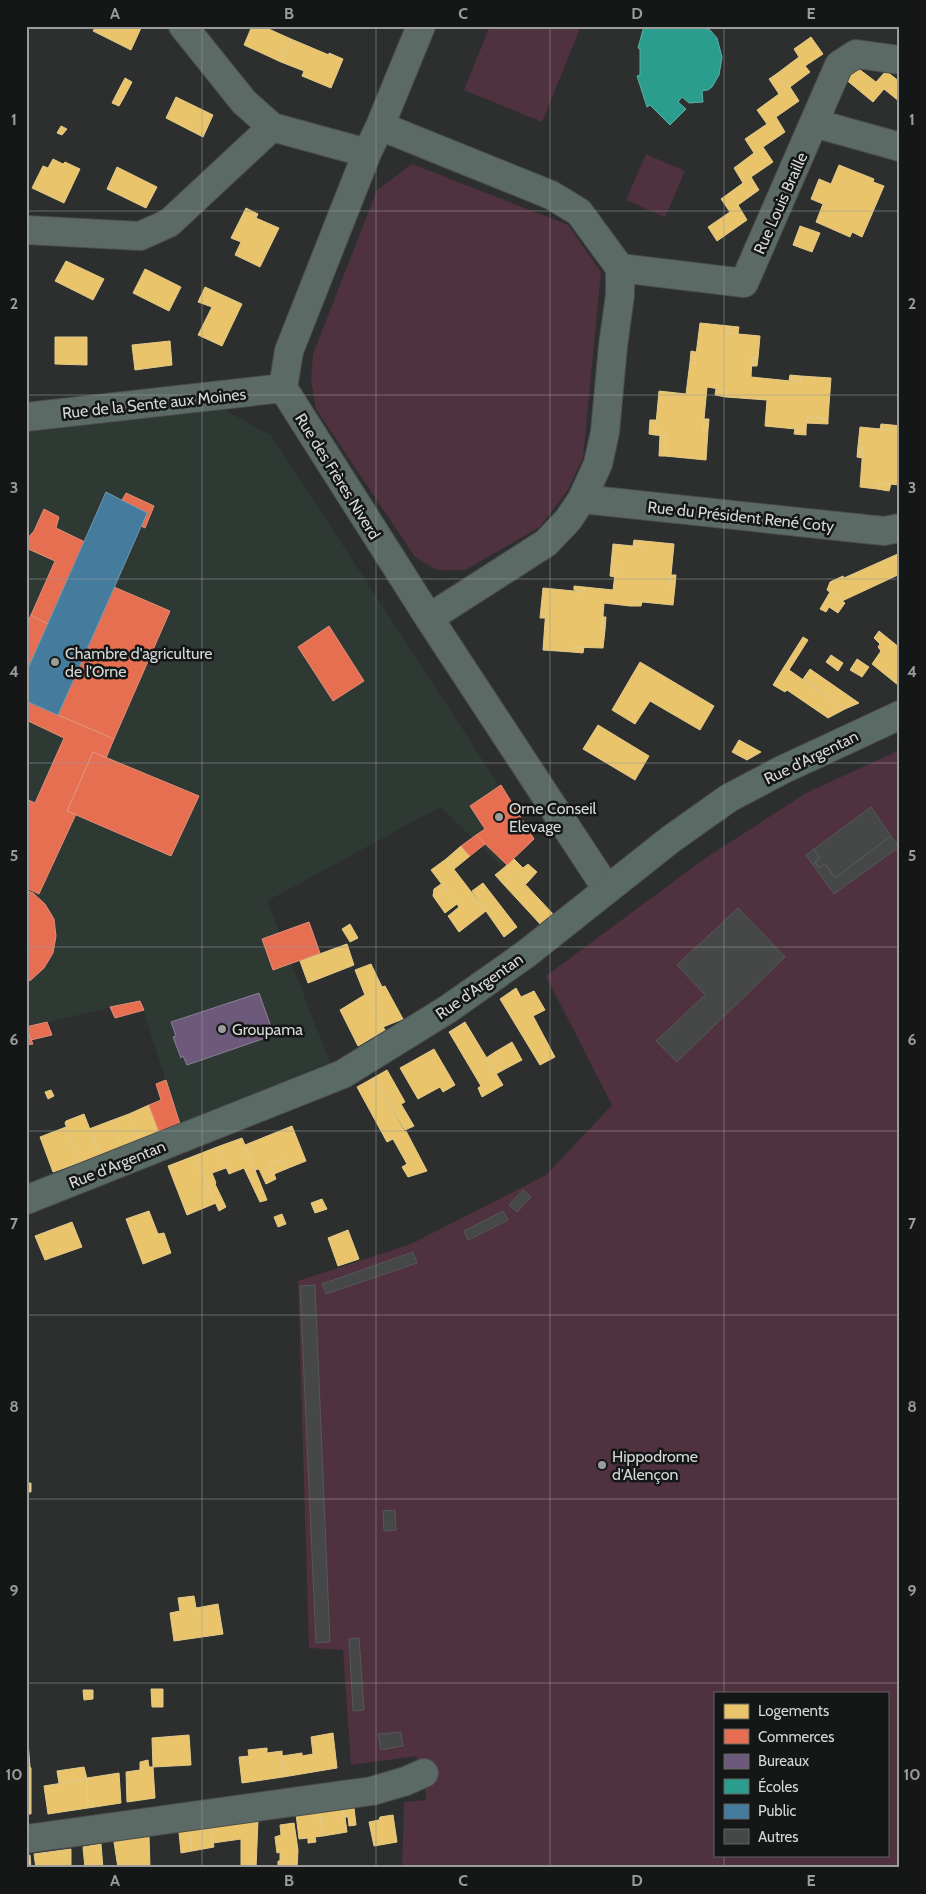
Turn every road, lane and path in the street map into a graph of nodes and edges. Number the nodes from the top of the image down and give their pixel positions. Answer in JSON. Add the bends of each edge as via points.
{"nodes":[{"id":1,"x":183,"y":26,"type":"edge"},
{"id":2,"x":421,"y":26,"type":"edge"},
{"id":3,"x":900,"y":60,"type":"edge"},
{"id":4,"x":814,"y":123,"type":"junction"},
{"id":5,"x":272,"y":126,"type":"junction"},
{"id":6,"x":380,"y":126,"type":"junction"},
{"id":7,"x":900,"y":147,"type":"edge"},
{"id":8,"x":367,"y":153,"type":"junction"},
{"id":9,"x":26,"y":230,"type":"edge"},
{"id":10,"x":620,"y":268,"type":"junction"},
{"id":11,"x":282,"y":388,"type":"junction"},
{"id":12,"x":26,"y":417,"type":"edge"},
{"id":13,"x":582,"y":498,"type":"junction"},
{"id":14,"x":900,"y":528,"type":"edge"},
{"id":15,"x":429,"y":618,"type":"junction"},
{"id":16,"x":900,"y":715,"type":"edge"},
{"id":17,"x":608,"y":887,"type":"junction"},
{"id":18,"x":26,"y":1200,"type":"edge"},
{"id":19,"x":424,"y":1773,"type":"dead end"},
{"id":20,"x":26,"y":1839,"type":"edge"}],
"edges":[{"from":1,"to":5,"type":"street","via":[[244,102]]},
{"from":2,"to":6,"type":"street"},
{"from":3,"to":4,"type":"street","name":"Rue Louis Braille","via":[[856,54],[840,65]]},
{"from":4,"to":7,"type":"street"},
{"from":4,"to":10,"type":"street","name":"Rue Louis Braille","via":[[744,284]]},
{"from":5,"to":8,"type":"street"},
{"from":5,"to":9,"type":"street","via":[[169,223],[140,236]]},
{"from":6,"to":8,"type":"street"},
{"from":6,"to":10,"type":"street","via":[[551,195],[579,212]]},
{"from":8,"to":11,"type":"street","via":[[289,352]]},
{"from":10,"to":13,"type":"street","via":[[605,432],[598,464]]},
{"from":11,"to":12,"type":"street","name":"Rue de la Sente aux Moines"},
{"from":11,"to":15,"type":"street","name":"Rue des Frères Niverd"},
{"from":13,"to":14,"type":"street","name":"Rue du Président René Coty","via":[[884,531]]},
{"from":13,"to":15,"type":"street","via":[[568,520],[546,543]]},
{"from":15,"to":17,"type":"street","name":"Rue des Frères Niverd"},
{"from":16,"to":17,"type":"main road","name":"Rue d'Argentan","via":[[730,798]]},
{"from":17,"to":18,"type":"main road","name":"Rue d'Argentan","via":[[526,954],[448,1009],[343,1074]]},
{"from":19,"to":20,"type":"street","via":[[372,1790]]}]}
